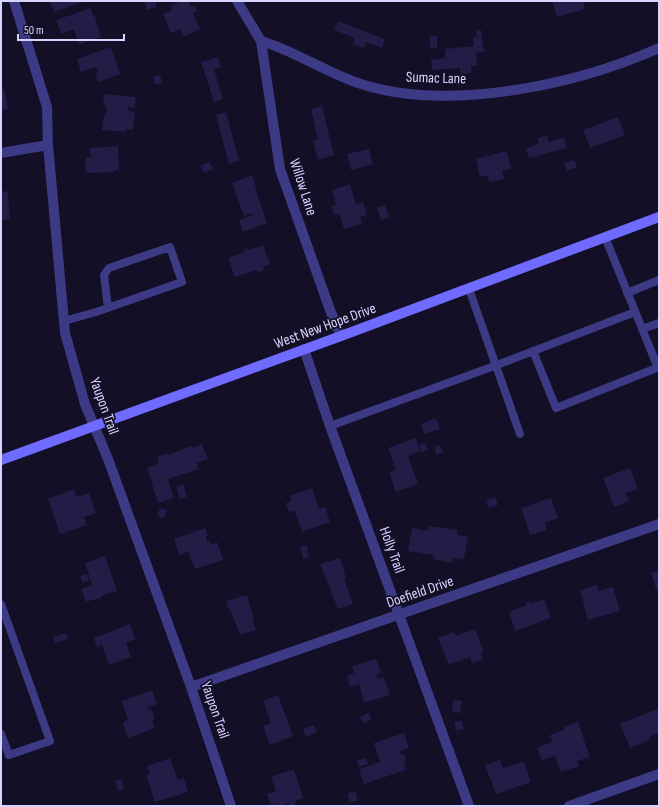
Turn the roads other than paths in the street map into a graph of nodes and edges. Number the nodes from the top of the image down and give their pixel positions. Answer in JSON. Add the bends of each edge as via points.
{"nodes":[{"id":1,"x":14,"y":1,"type":"edge"},
{"id":2,"x":237,"y":1,"type":"edge"},
{"id":3,"x":261,"y":41,"type":"junction"},
{"id":4,"x":659,"y":48,"type":"edge"},
{"id":5,"x":48,"y":145,"type":"junction"},
{"id":6,"x":1,"y":153,"type":"edge"},
{"id":7,"x":659,"y":217,"type":"edge"},
{"id":8,"x":605,"y":236,"type":"junction"},
{"id":9,"x":659,"y":280,"type":"edge"},
{"id":10,"x":469,"y":289,"type":"junction"},
{"id":11,"x":627,"y":293,"type":"junction"},
{"id":12,"x":108,"y":308,"type":"junction"},
{"id":13,"x":635,"y":312,"type":"junction"},
{"id":14,"x":64,"y":320,"type":"junction"},
{"id":15,"x":659,"y":323,"type":"edge"},
{"id":16,"x":642,"y":329,"type":"junction"},
{"id":17,"x":341,"y":336,"type":"junction"},
{"id":18,"x":304,"y":349,"type":"junction"},
{"id":19,"x":533,"y":351,"type":"junction"},
{"id":20,"x":496,"y":365,"type":"junction"},
{"id":21,"x":658,"y":367,"type":"edge"},
{"id":22,"x":330,"y":426,"type":"junction"},
{"id":23,"x":94,"y":427,"type":"junction"},
{"id":24,"x":520,"y":434,"type":"dead end"},
{"id":25,"x":1,"y":460,"type":"edge"},
{"id":26,"x":659,"y":524,"type":"edge"},
{"id":27,"x":1,"y":604,"type":"edge"},
{"id":28,"x":400,"y":615,"type":"junction"},
{"id":29,"x":192,"y":687,"type":"junction"},
{"id":30,"x":1,"y":734,"type":"edge"},
{"id":31,"x":659,"y":774,"type":"edge"},
{"id":32,"x":231,"y":806,"type":"edge"},
{"id":33,"x":469,"y":806,"type":"edge"},
{"id":34,"x":569,"y":806,"type":"edge"}],
"edges":[{"from":1,"to":5,"type":"street","name":"Yaupon Trail","via":[[47,107]]},
{"from":2,"to":3,"type":"street"},
{"from":3,"to":4,"type":"street","name":"Sumac Lane","via":[[358,83],[386,90],[432,96],[466,96],[538,86],[612,66]]},
{"from":3,"to":17,"type":"street","name":"Willow Lane","via":[[280,169]]},
{"from":5,"to":6,"type":"street"},
{"from":5,"to":14,"type":"street","name":"Yaupon Trail"},
{"from":7,"to":8,"type":"main road","name":"West New Hope Drive"},
{"from":8,"to":10,"type":"main road","name":"West New Hope Drive"},
{"from":8,"to":11,"type":"lane"},
{"from":9,"to":11,"type":"lane"},
{"from":10,"to":17,"type":"main road","name":"West New Hope Drive"},
{"from":10,"to":20,"type":"lane"},
{"from":11,"to":13,"type":"lane"},
{"from":12,"to":12,"type":"lane","via":[[182,282],[170,247],[109,268],[104,274]]},
{"from":12,"to":14,"type":"lane"},
{"from":13,"to":16,"type":"lane"},
{"from":13,"to":19,"type":"lane"},
{"from":14,"to":23,"type":"street","name":"Yaupon Trail","via":[[65,334],[82,395]]},
{"from":15,"to":16,"type":"lane"},
{"from":16,"to":21,"type":"lane"},
{"from":17,"to":18,"type":"main road","name":"West New Hope Drive"},
{"from":18,"to":22,"type":"street","name":"Holly Trail"},
{"from":18,"to":23,"type":"main road","name":"West New Hope Drive"},
{"from":19,"to":20,"type":"lane"},
{"from":19,"to":21,"type":"lane","via":[[556,408]]},
{"from":20,"to":22,"type":"lane"},
{"from":20,"to":24,"type":"lane"},
{"from":22,"to":28,"type":"street","name":"Holly Trail"},
{"from":23,"to":25,"type":"main road","name":"West New Hope Drive"},
{"from":23,"to":29,"type":"street","name":"Yaupon Trail"},
{"from":26,"to":28,"type":"street","name":"Doefield Drive"},
{"from":27,"to":30,"type":"lane","via":[[50,741],[9,756]]},
{"from":28,"to":29,"type":"street","name":"Doefield Drive"},
{"from":28,"to":33,"type":"street","name":"Holly Trail"},
{"from":29,"to":32,"type":"street","name":"Yaupon Trail"},
{"from":31,"to":34,"type":"street"}]}
